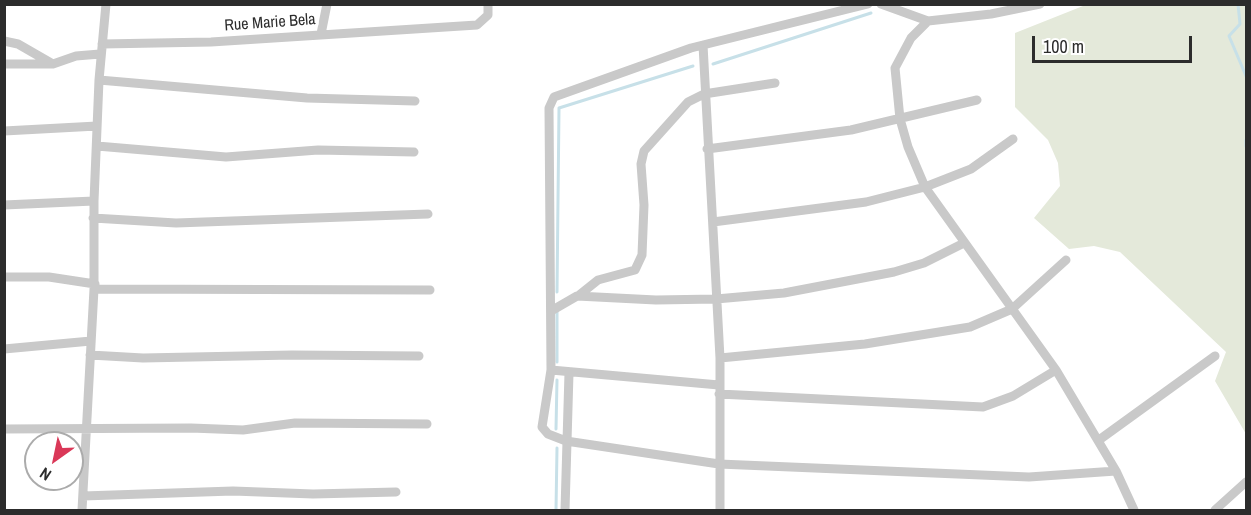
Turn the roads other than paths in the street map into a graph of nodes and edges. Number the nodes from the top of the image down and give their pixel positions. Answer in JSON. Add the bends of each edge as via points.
{"nodes":[{"id":1,"x":106,"y":4,"type":"edge"},
{"id":2,"x":327,"y":4,"type":"edge"},
{"id":3,"x":488,"y":4,"type":"edge"},
{"id":4,"x":868,"y":4,"type":"edge"},
{"id":5,"x":881,"y":4,"type":"edge"},
{"id":6,"x":1040,"y":4,"type":"edge"},
{"id":7,"x":928,"y":21,"type":"junction"},
{"id":8,"x":321,"y":34,"type":"junction"},
{"id":9,"x":4,"y":41,"type":"edge"},
{"id":10,"x":102,"y":44,"type":"junction"},
{"id":11,"x":703,"y":45,"type":"junction"},
{"id":12,"x":100,"y":54,"type":"junction"},
{"id":13,"x":4,"y":64,"type":"edge"},
{"id":14,"x":53,"y":64,"type":"junction"},
{"id":15,"x":99,"y":80,"type":"junction"},
{"id":16,"x":775,"y":82,"type":"dead end"},
{"id":17,"x":704,"y":94,"type":"junction"},
{"id":18,"x":977,"y":100,"type":"dead end"},
{"id":19,"x":415,"y":101,"type":"dead end"},
{"id":20,"x":900,"y":119,"type":"junction"},
{"id":21,"x":97,"y":126,"type":"junction"},
{"id":22,"x":4,"y":131,"type":"edge"},
{"id":23,"x":1013,"y":139,"type":"dead end"},
{"id":24,"x":97,"y":146,"type":"junction"},
{"id":25,"x":707,"y":149,"type":"junction"},
{"id":26,"x":414,"y":153,"type":"dead end"},
{"id":27,"x":925,"y":187,"type":"junction"},
{"id":28,"x":94,"y":201,"type":"junction"},
{"id":29,"x":4,"y":205,"type":"edge"},
{"id":30,"x":428,"y":214,"type":"dead end"},
{"id":31,"x":93,"y":218,"type":"junction"},
{"id":32,"x":713,"y":222,"type":"junction"},
{"id":33,"x":964,"y":243,"type":"junction"},
{"id":34,"x":1066,"y":260,"type":"dead end"},
{"id":35,"x":4,"y":277,"type":"edge"},
{"id":36,"x":94,"y":287,"type":"junction"},
{"id":37,"x":430,"y":290,"type":"dead end"},
{"id":38,"x":578,"y":296,"type":"junction"},
{"id":39,"x":716,"y":299,"type":"junction"},
{"id":40,"x":1012,"y":309,"type":"junction"},
{"id":41,"x":550,"y":311,"type":"junction"},
{"id":42,"x":91,"y":341,"type":"junction"},
{"id":43,"x":4,"y":349,"type":"edge"},
{"id":44,"x":90,"y":355,"type":"junction"},
{"id":45,"x":419,"y":356,"type":"dead end"},
{"id":46,"x":1215,"y":356,"type":"dead end"},
{"id":47,"x":720,"y":358,"type":"junction"},
{"id":48,"x":551,"y":370,"type":"junction"},
{"id":49,"x":1056,"y":370,"type":"junction"},
{"id":50,"x":569,"y":373,"type":"junction"},
{"id":51,"x":719,"y":389,"type":"junction"},
{"id":52,"x":427,"y":424,"type":"dead end"},
{"id":53,"x":88,"y":428,"type":"junction"},
{"id":54,"x":4,"y":429,"type":"edge"},
{"id":55,"x":1099,"y":440,"type":"junction"},
{"id":56,"x":566,"y":441,"type":"junction"},
{"id":57,"x":719,"y":464,"type":"junction"},
{"id":58,"x":1116,"y":471,"type":"junction"},
{"id":59,"x":1246,"y":482,"type":"edge"},
{"id":60,"x":396,"y":492,"type":"dead end"},
{"id":61,"x":82,"y":496,"type":"junction"},
{"id":62,"x":82,"y":510,"type":"edge"},
{"id":63,"x":565,"y":510,"type":"edge"},
{"id":64,"x":720,"y":510,"type":"edge"},
{"id":65,"x":1134,"y":510,"type":"edge"},
{"id":66,"x":1215,"y":510,"type":"edge"}],
"edges":[{"from":1,"to":10,"type":"street"},
{"from":2,"to":8,"type":"street"},
{"from":3,"to":8,"type":"street","name":"Rue Marie Bela","via":[[488,15],[477,25]]},
{"from":4,"to":11,"type":"street"},
{"from":5,"to":7,"type":"street"},
{"from":6,"to":7,"type":"street"},
{"from":7,"to":20,"type":"street","via":[[911,38],[895,68]]},
{"from":8,"to":10,"type":"street","name":"Rue Marie Bela"},
{"from":9,"to":14,"type":"street","via":[[18,44]]},
{"from":10,"to":12,"type":"street"},
{"from":11,"to":17,"type":"street"},
{"from":11,"to":41,"type":"street","via":[[559,94],[550,103]]},
{"from":12,"to":14,"type":"street","via":[[76,56]]},
{"from":12,"to":15,"type":"street"},
{"from":13,"to":14,"type":"street"},
{"from":15,"to":19,"type":"street","via":[[307,98]]},
{"from":15,"to":21,"type":"street"},
{"from":16,"to":17,"type":"street"},
{"from":17,"to":25,"type":"street"},
{"from":17,"to":38,"type":"street","via":[[688,102],[644,151],[642,255],[635,270],[598,280]]},
{"from":18,"to":20,"type":"street"},
{"from":20,"to":25,"type":"street","via":[[851,130]]},
{"from":20,"to":27,"type":"street"},
{"from":21,"to":22,"type":"street"},
{"from":21,"to":24,"type":"street"},
{"from":23,"to":27,"type":"street","via":[[971,169]]},
{"from":24,"to":26,"type":"street","via":[[226,157],[318,150]]},
{"from":24,"to":28,"type":"street"},
{"from":25,"to":32,"type":"street"},
{"from":27,"to":32,"type":"street","via":[[866,202]]},
{"from":27,"to":33,"type":"street"},
{"from":28,"to":29,"type":"street"},
{"from":28,"to":31,"type":"street"},
{"from":30,"to":31,"type":"street","via":[[176,223]]},
{"from":31,"to":36,"type":"street"},
{"from":32,"to":39,"type":"street"},
{"from":33,"to":39,"type":"street","via":[[924,263],[873,277],[784,293]]},
{"from":33,"to":40,"type":"street"},
{"from":34,"to":40,"type":"street"},
{"from":35,"to":36,"type":"street","via":[[49,277]]},
{"from":36,"to":37,"type":"street"},
{"from":36,"to":42,"type":"street"},
{"from":38,"to":39,"type":"street"},
{"from":38,"to":41,"type":"street"},
{"from":39,"to":47,"type":"street"},
{"from":40,"to":47,"type":"street","via":[[948,332]]},
{"from":40,"to":49,"type":"street"},
{"from":41,"to":48,"type":"street"},
{"from":42,"to":43,"type":"street"},
{"from":42,"to":44,"type":"street"},
{"from":44,"to":45,"type":"street"},
{"from":44,"to":53,"type":"street"},
{"from":46,"to":55,"type":"street"},
{"from":47,"to":51,"type":"street"},
{"from":48,"to":50,"type":"street"},
{"from":48,"to":56,"type":"street","via":[[542,427],[548,434]]},
{"from":49,"to":51,"type":"street","via":[[1013,396],[983,407]]},
{"from":49,"to":55,"type":"street"},
{"from":50,"to":51,"type":"street"},
{"from":50,"to":56,"type":"street"},
{"from":51,"to":57,"type":"street"},
{"from":52,"to":53,"type":"street","via":[[295,423],[243,430]]},
{"from":53,"to":54,"type":"street"},
{"from":53,"to":61,"type":"street"},
{"from":55,"to":58,"type":"street"},
{"from":56,"to":57,"type":"street"},
{"from":56,"to":63,"type":"street"},
{"from":57,"to":58,"type":"street","via":[[1029,477]]},
{"from":57,"to":64,"type":"street"},
{"from":58,"to":65,"type":"street"},
{"from":59,"to":66,"type":"street"},
{"from":60,"to":61,"type":"street","via":[[233,491]]},
{"from":61,"to":62,"type":"street"}]}
